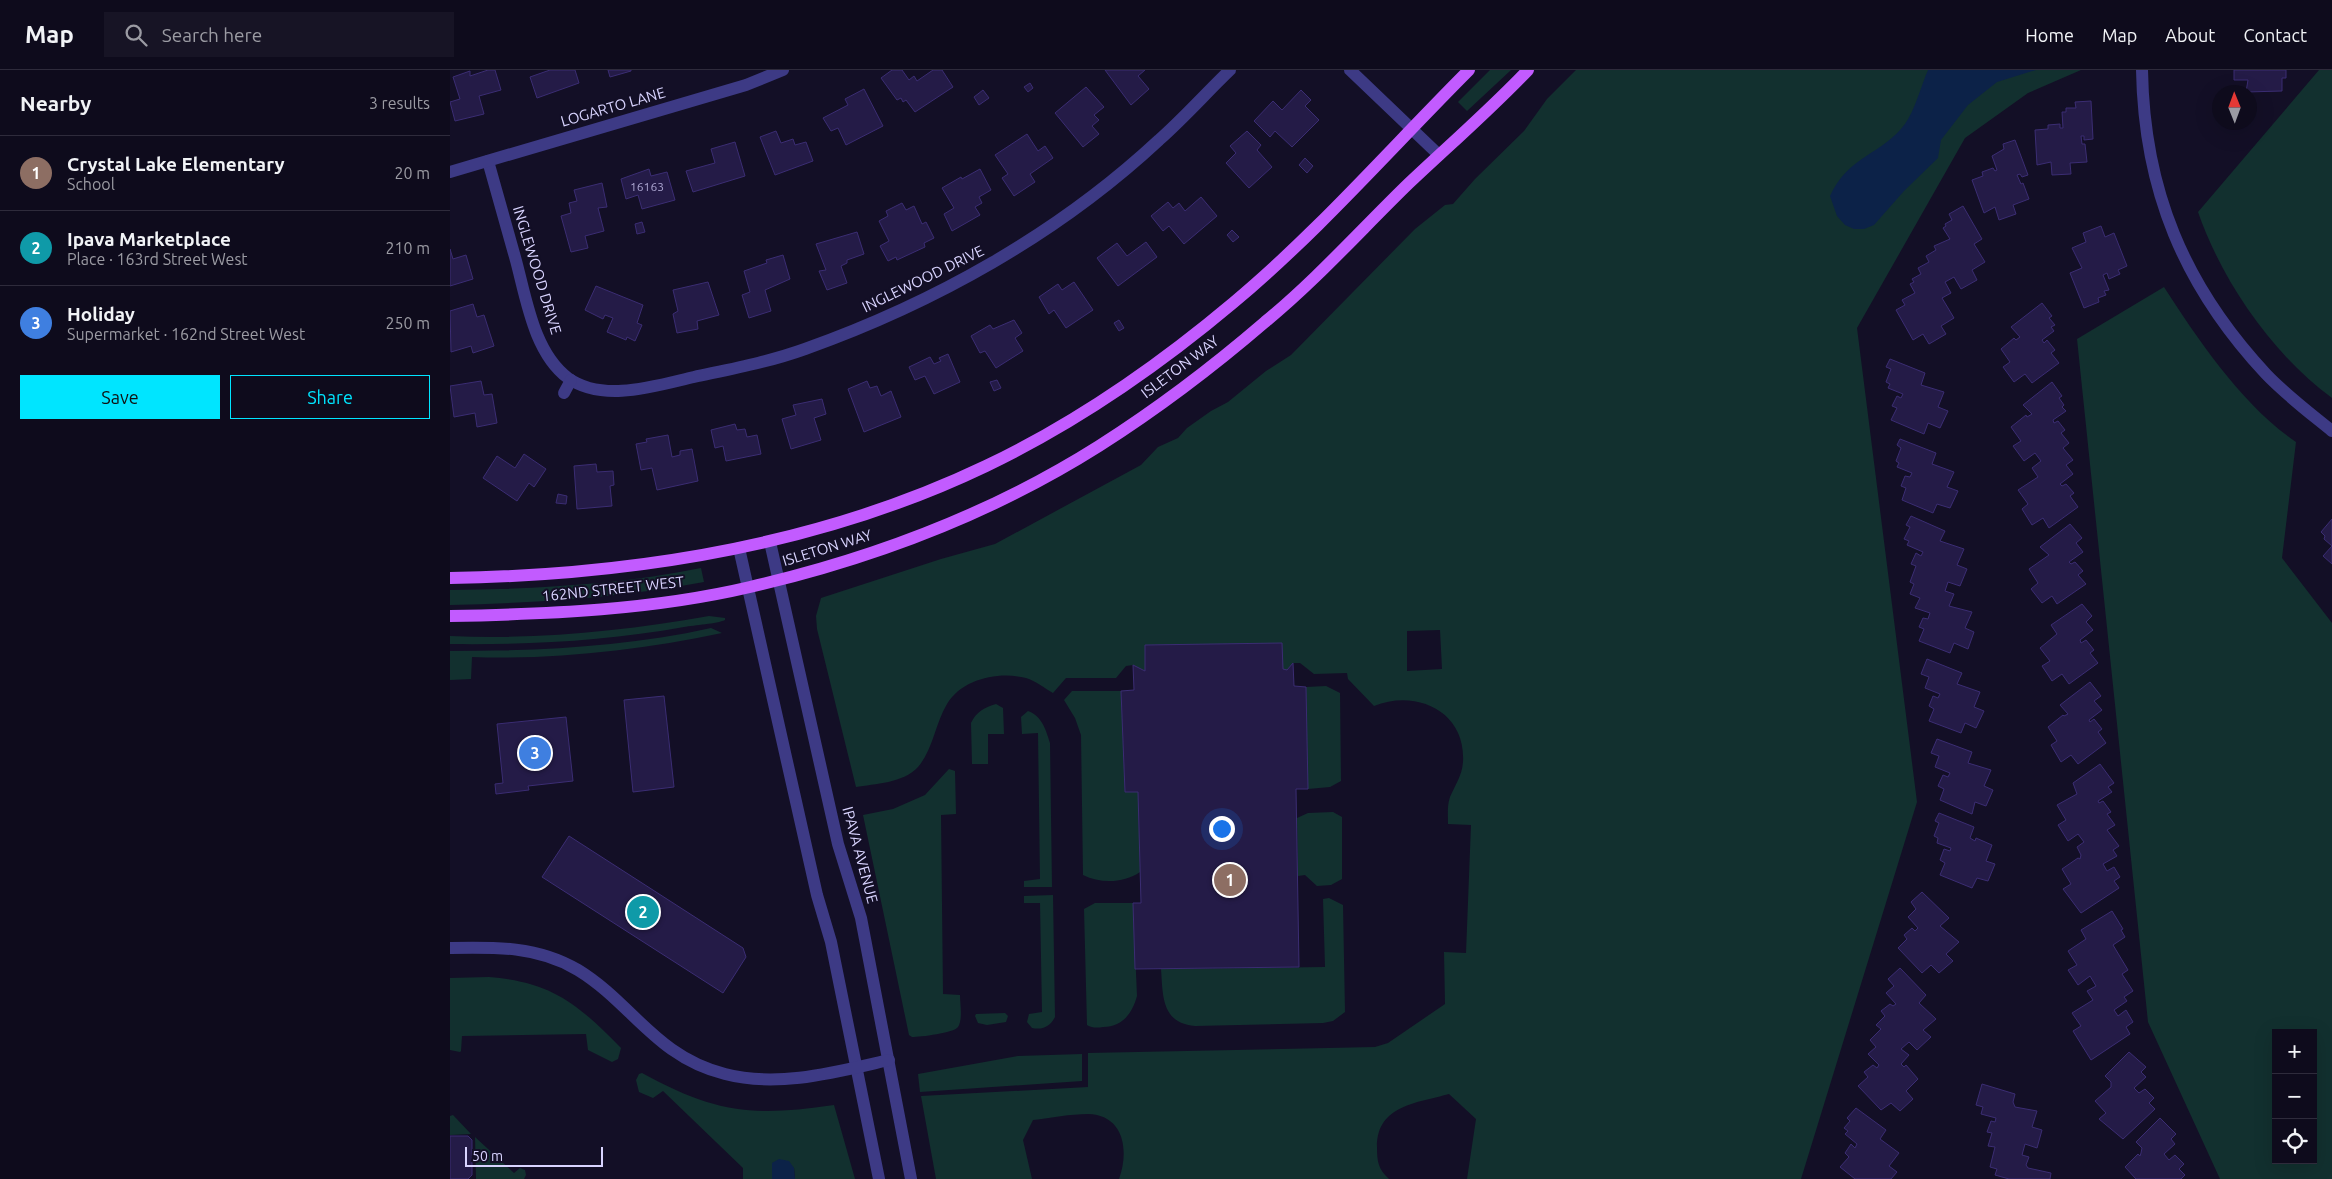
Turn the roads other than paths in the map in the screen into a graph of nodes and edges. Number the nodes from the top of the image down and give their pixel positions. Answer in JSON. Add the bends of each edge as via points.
{"nodes":[{"id":1,"x":783,"y":70,"type":"edge"},
{"id":2,"x":1230,"y":70,"type":"edge"},
{"id":3,"x":1350,"y":70,"type":"edge"},
{"id":4,"x":1469,"y":70,"type":"edge"},
{"id":5,"x":1528,"y":70,"type":"edge"},
{"id":6,"x":2142,"y":70,"type":"edge"},
{"id":7,"x":1411,"y":129,"type":"junction"},
{"id":8,"x":1439,"y":155,"type":"junction"},
{"id":9,"x":488,"y":161,"type":"junction"},
{"id":10,"x":450,"y":172,"type":"edge"},
{"id":11,"x":571,"y":380,"type":"junction"},
{"id":12,"x":564,"y":393,"type":"dead end"},
{"id":13,"x":2332,"y":431,"type":"edge"},
{"id":14,"x":770,"y":542,"type":"junction"},
{"id":15,"x":738,"y":548,"type":"junction"},
{"id":16,"x":450,"y":578,"type":"edge"},
{"id":17,"x":779,"y":580,"type":"junction"},
{"id":18,"x":747,"y":588,"type":"junction"},
{"id":19,"x":450,"y":616,"type":"edge"},
{"id":20,"x":450,"y":948,"type":"edge"},
{"id":21,"x":889,"y":1060,"type":"junction"},
{"id":22,"x":856,"y":1068,"type":"junction"},
{"id":23,"x":879,"y":1179,"type":"edge"},
{"id":24,"x":911,"y":1179,"type":"edge"}],
"edges":[{"from":1,"to":9,"type":"street","name":"LOGARTO LANE","via":[[746,85]]},
{"from":2,"to":11,"type":"street","name":"INGLEWOOD DRIVE","via":[[1158,141],[1081,204],[998,261],[893,314],[805,349],[751,365],[636,389],[606,391]]},
{"from":3,"to":7,"type":"street"},
{"from":4,"to":7,"type":"main road","name":"ISLETON WAY"},
{"from":5,"to":8,"type":"main road","name":"ISLETON WAY","via":[[1492,108]]},
{"from":6,"to":13,"type":"street","via":[[2143,108],[2150,154],[2171,230],[2193,276],[2228,329],[2267,375]]},
{"from":7,"to":8,"type":"street"},
{"from":7,"to":14,"type":"main road","name":"ISLETON WAY","via":[[1294,248],[1232,305],[1162,358],[1076,416],[1003,458],[933,490],[836,524]]},
{"from":8,"to":17,"type":"main road","name":"ISLETON WAY","via":[[1266,322],[1100,446],[1030,486],[978,510],[876,551]]},
{"from":9,"to":10,"type":"street","name":"LOGARTO LANE"},
{"from":9,"to":11,"type":"street","name":"INGLEWOOD DRIVE","via":[[535,327],[552,363]]},
{"from":11,"to":12,"type":"street"},
{"from":14,"to":15,"type":"main road","name":"162ND STREET WEST"},
{"from":14,"to":17,"type":"street","name":"IPAVA AVENUE"},
{"from":15,"to":16,"type":"main road","name":"162ND STREET WEST","via":[[608,570]]},
{"from":15,"to":18,"type":"street"},
{"from":17,"to":18,"type":"main road","name":"162ND STREET WEST"},
{"from":17,"to":21,"type":"street","name":"IPAVA AVENUE","via":[[838,844],[861,918]]},
{"from":18,"to":19,"type":"main road","name":"162ND STREET WEST","via":[[600,610]]},
{"from":18,"to":22,"type":"street","via":[[817,895],[831,942]]},
{"from":20,"to":22,"type":"street","via":[[519,949],[564,963],[590,978],[665,1046],[681,1057],[725,1074],[782,1079]]},
{"from":21,"to":22,"type":"street"},
{"from":21,"to":24,"type":"street","name":"IPAVA AVENUE"},
{"from":22,"to":23,"type":"street"}]}
